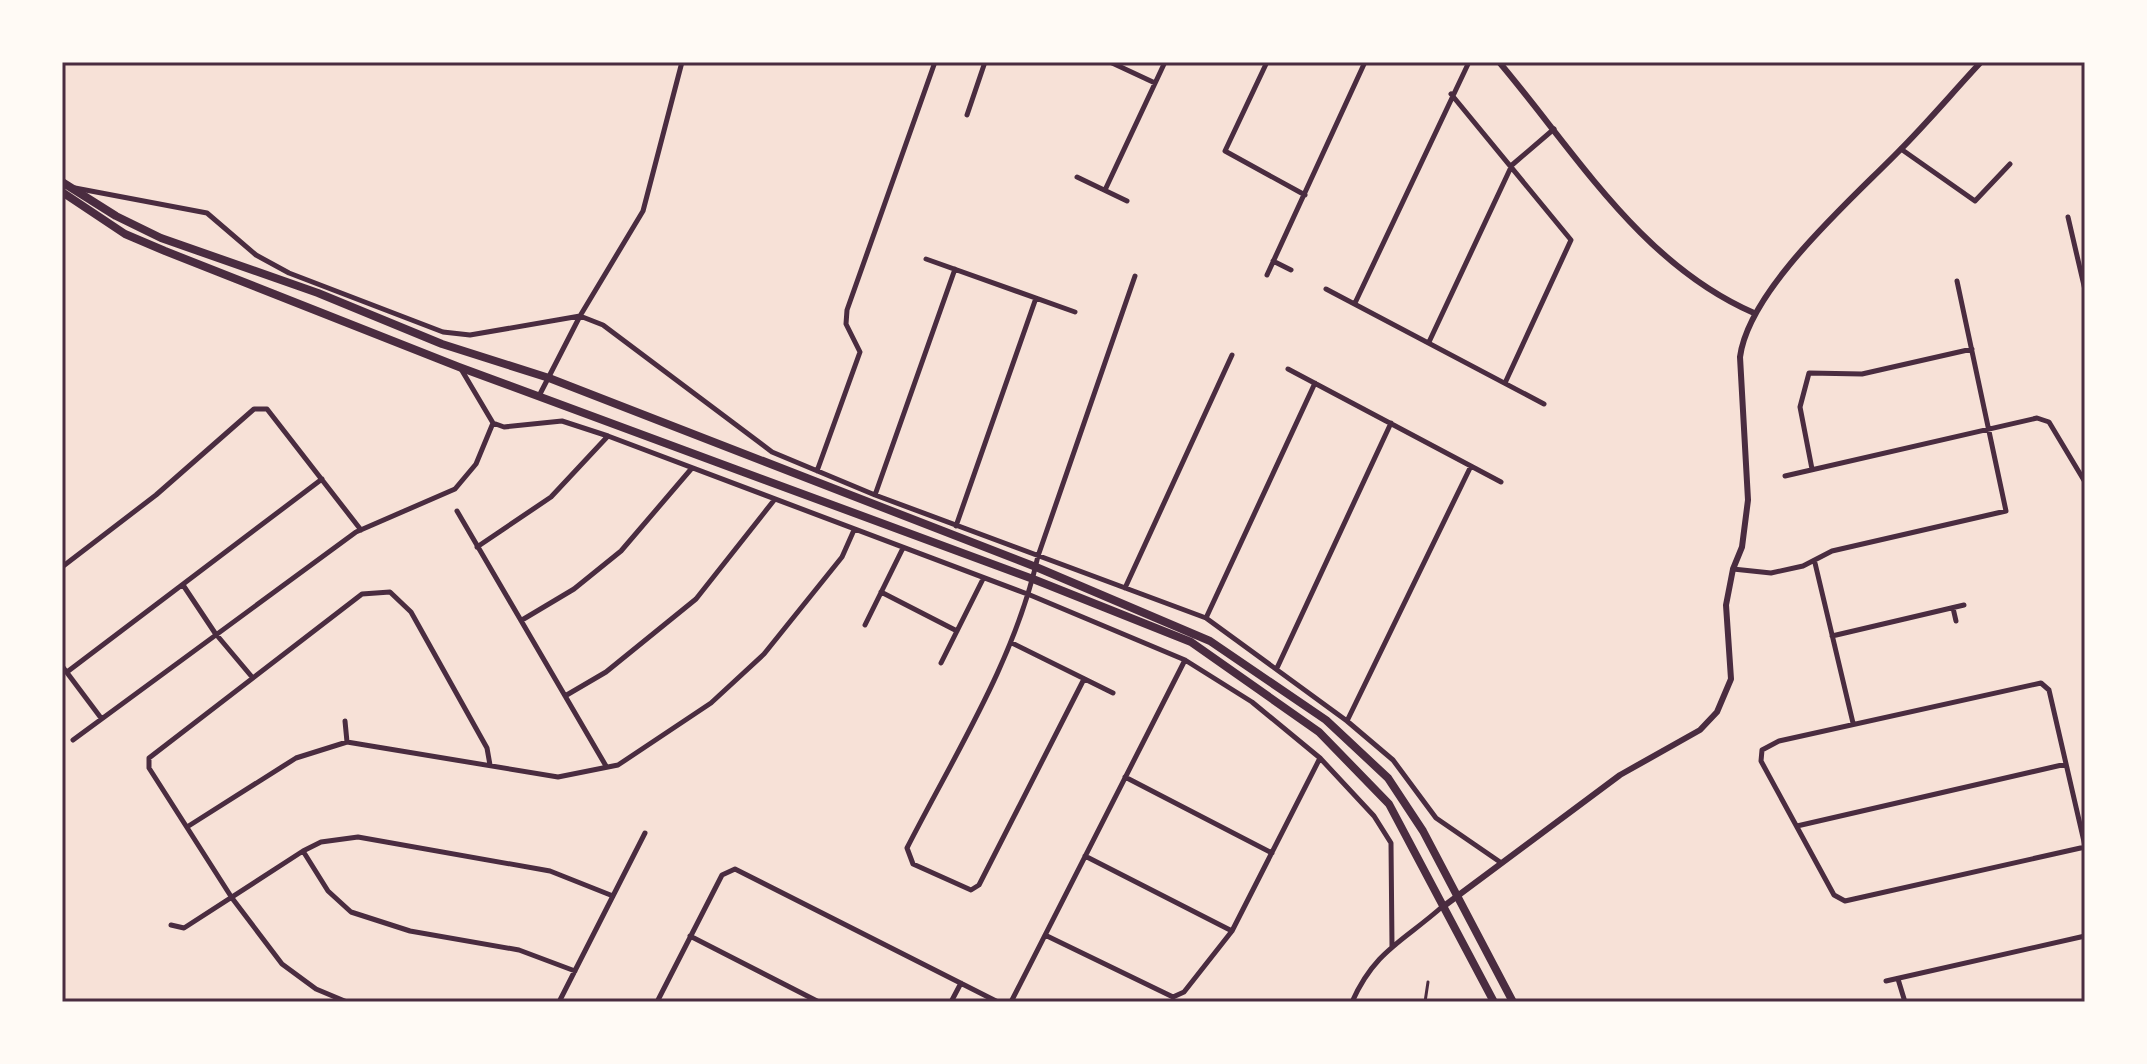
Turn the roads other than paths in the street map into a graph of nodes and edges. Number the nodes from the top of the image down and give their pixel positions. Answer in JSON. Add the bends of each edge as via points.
{"nodes":[{"id":1,"x":682,"y":62,"type":"edge"},
{"id":2,"x":935,"y":62,"type":"edge"},
{"id":3,"x":985,"y":62,"type":"edge"},
{"id":4,"x":1110,"y":62,"type":"edge"},
{"id":5,"x":1165,"y":62,"type":"edge"},
{"id":6,"x":1267,"y":62,"type":"edge"},
{"id":7,"x":1365,"y":62,"type":"edge"},
{"id":8,"x":1469,"y":62,"type":"edge"},
{"id":9,"x":1499,"y":62,"type":"edge"},
{"id":10,"x":1981,"y":62,"type":"edge"},
{"id":11,"x":1155,"y":83,"type":"junction"},
{"id":12,"x":1451,"y":94,"type":"junction"},
{"id":13,"x":967,"y":115,"type":"dead end"},
{"id":14,"x":1555,"y":128,"type":"junction"},
{"id":15,"x":1901,"y":149,"type":"junction"},
{"id":16,"x":2010,"y":164,"type":"dead end"},
{"id":17,"x":1512,"y":165,"type":"junction"},
{"id":18,"x":1077,"y":177,"type":"dead end"},
{"id":19,"x":64,"y":187,"type":"edge"},
{"id":20,"x":1105,"y":190,"type":"junction"},
{"id":21,"x":1305,"y":195,"type":"junction"},
{"id":22,"x":1127,"y":201,"type":"dead end"},
{"id":23,"x":2068,"y":217,"type":"dead end"},
{"id":24,"x":926,"y":259,"type":"dead end"},
{"id":25,"x":1273,"y":261,"type":"junction"},
{"id":26,"x":955,"y":269,"type":"junction"},
{"id":27,"x":1291,"y":270,"type":"dead end"},
{"id":28,"x":1267,"y":275,"type":"dead end"},
{"id":29,"x":1135,"y":276,"type":"dead end"},
{"id":30,"x":1957,"y":281,"type":"dead end"},
{"id":31,"x":1326,"y":289,"type":"dead end"},
{"id":32,"x":2085,"y":290,"type":"edge"},
{"id":33,"x":1036,"y":298,"type":"junction"},
{"id":34,"x":1355,"y":303,"type":"junction"},
{"id":35,"x":1075,"y":312,"type":"dead end"},
{"id":36,"x":1754,"y":313,"type":"junction"},
{"id":37,"x":580,"y":316,"type":"junction"},
{"id":38,"x":1429,"y":342,"type":"junction"},
{"id":39,"x":1972,"y":349,"type":"junction"},
{"id":40,"x":1232,"y":355,"type":"dead end"},
{"id":41,"x":459,"y":367,"type":"junction"},
{"id":42,"x":1288,"y":369,"type":"dead end"},
{"id":43,"x":549,"y":378,"type":"junction"},
{"id":44,"x":1315,"y":383,"type":"junction"},
{"id":45,"x":1505,"y":383,"type":"junction"},
{"id":46,"x":540,"y":394,"type":"junction"},
{"id":47,"x":1544,"y":404,"type":"dead end"},
{"id":48,"x":493,"y":423,"type":"junction"},
{"id":49,"x":1391,"y":423,"type":"junction"},
{"id":50,"x":1990,"y":428,"type":"junction"},
{"id":51,"x":608,"y":436,"type":"junction"},
{"id":52,"x":1471,"y":466,"type":"junction"},
{"id":53,"x":692,"y":468,"type":"junction"},
{"id":54,"x":1812,"y":469,"type":"junction"},
{"id":55,"x":817,"y":471,"type":"junction"},
{"id":56,"x":1785,"y":476,"type":"dead end"},
{"id":57,"x":322,"y":479,"type":"junction"},
{"id":58,"x":1501,"y":482,"type":"dead end"},
{"id":59,"x":2085,"y":482,"type":"edge"},
{"id":60,"x":875,"y":495,"type":"junction"},
{"id":61,"x":775,"y":499,"type":"junction"},
{"id":62,"x":457,"y":511,"type":"dead end"},
{"id":63,"x":956,"y":526,"type":"junction"},
{"id":64,"x":361,"y":530,"type":"junction"},
{"id":65,"x":854,"y":530,"type":"junction"},
{"id":66,"x":477,"y":547,"type":"junction"},
{"id":67,"x":903,"y":548,"type":"junction"},
{"id":68,"x":1038,"y":556,"type":"junction"},
{"id":69,"x":1815,"y":563,"type":"junction"},
{"id":70,"x":62,"y":567,"type":"edge"},
{"id":71,"x":1036,"y":567,"type":"junction"},
{"id":72,"x":1733,"y":569,"type":"junction"},
{"id":73,"x":983,"y":579,"type":"junction"},
{"id":74,"x":1033,"y":579,"type":"junction"},
{"id":75,"x":183,"y":585,"type":"junction"},
{"id":76,"x":1125,"y":588,"type":"junction"},
{"id":77,"x":881,"y":592,"type":"junction"},
{"id":78,"x":1030,"y":595,"type":"junction"},
{"id":79,"x":1964,"y":605,"type":"dead end"},
{"id":80,"x":1953,"y":608,"type":"junction"},
{"id":81,"x":1206,"y":618,"type":"junction"},
{"id":82,"x":522,"y":620,"type":"junction"},
{"id":83,"x":1956,"y":621,"type":"dead end"},
{"id":84,"x":865,"y":625,"type":"dead end"},
{"id":85,"x":957,"y":631,"type":"junction"},
{"id":86,"x":215,"y":633,"type":"junction"},
{"id":87,"x":1832,"y":636,"type":"junction"},
{"id":88,"x":1012,"y":643,"type":"junction"},
{"id":89,"x":1185,"y":660,"type":"junction"},
{"id":90,"x":941,"y":663,"type":"dead end"},
{"id":91,"x":62,"y":666,"type":"edge"},
{"id":92,"x":1277,"y":668,"type":"junction"},
{"id":93,"x":67,"y":672,"type":"junction"},
{"id":94,"x":252,"y":677,"type":"junction"},
{"id":95,"x":1084,"y":679,"type":"junction"},
{"id":96,"x":1113,"y":693,"type":"dead end"},
{"id":97,"x":565,"y":696,"type":"junction"},
{"id":98,"x":101,"y":718,"type":"junction"},
{"id":99,"x":345,"y":721,"type":"dead end"},
{"id":100,"x":1347,"y":721,"type":"junction"},
{"id":101,"x":1853,"y":723,"type":"junction"},
{"id":102,"x":73,"y":740,"type":"dead end"},
{"id":103,"x":347,"y":742,"type":"junction"},
{"id":104,"x":1320,"y":758,"type":"junction"},
{"id":105,"x":2066,"y":764,"type":"junction"},
{"id":106,"x":490,"y":765,"type":"junction"},
{"id":107,"x":606,"y":766,"type":"junction"},
{"id":108,"x":1125,"y":777,"type":"junction"},
{"id":109,"x":1797,"y":826,"type":"junction"},
{"id":110,"x":187,"y":827,"type":"junction"},
{"id":111,"x":645,"y":833,"type":"dead end"},
{"id":112,"x":2085,"y":846,"type":"edge"},
{"id":113,"x":303,"y":851,"type":"junction"},
{"id":114,"x":1272,"y":853,"type":"junction"},
{"id":115,"x":1085,"y":856,"type":"junction"},
{"id":116,"x":1500,"y":862,"type":"junction"},
{"id":117,"x":1457,"y":895,"type":"junction"},
{"id":118,"x":613,"y":896,"type":"junction"},
{"id":119,"x":232,"y":898,"type":"junction"},
{"id":120,"x":1444,"y":906,"type":"junction"},
{"id":121,"x":171,"y":925,"type":"dead end"},
{"id":122,"x":1232,"y":931,"type":"junction"},
{"id":123,"x":1045,"y":935,"type":"junction"},
{"id":124,"x":690,"y":936,"type":"junction"},
{"id":125,"x":2085,"y":936,"type":"edge"},
{"id":126,"x":1392,"y":946,"type":"junction"},
{"id":127,"x":575,"y":971,"type":"junction"},
{"id":128,"x":1898,"y":979,"type":"junction"},
{"id":129,"x":1886,"y":981,"type":"dead end"},
{"id":130,"x":1428,"y":982,"type":"dead end"},
{"id":131,"x":961,"y":983,"type":"junction"},
{"id":132,"x":347,"y":1002,"type":"edge"},
{"id":133,"x":559,"y":1002,"type":"edge"},
{"id":134,"x":657,"y":1002,"type":"edge"},
{"id":135,"x":819,"y":1002,"type":"edge"},
{"id":136,"x":951,"y":1002,"type":"edge"},
{"id":137,"x":998,"y":1002,"type":"edge"},
{"id":138,"x":1011,"y":1002,"type":"edge"},
{"id":139,"x":1352,"y":1002,"type":"edge"},
{"id":140,"x":1425,"y":1002,"type":"edge"},
{"id":141,"x":1494,"y":1002,"type":"edge"},
{"id":142,"x":1513,"y":1002,"type":"edge"},
{"id":143,"x":1905,"y":1002,"type":"edge"}],
"edges":[{"from":1,"to":37,"type":"street","via":[[643,211]]},
{"from":2,"to":55,"type":"street","via":[[847,310],[846,324],[860,355]]},
{"from":3,"to":13,"type":"street"},
{"from":4,"to":11,"type":"street"},
{"from":5,"to":11,"type":"street"},
{"from":6,"to":21,"type":"street","via":[[1225,151]]},
{"from":7,"to":21,"type":"street"},
{"from":8,"to":12,"type":"street"},
{"from":9,"to":14,"type":"street"},
{"from":10,"to":15,"type":"street"},
{"from":11,"to":20,"type":"street"},
{"from":12,"to":17,"type":"street"},
{"from":12,"to":34,"type":"street"},
{"from":14,"to":17,"type":"street"},
{"from":14,"to":36,"type":"street","via":[[1660,254],[1695,283]]},
{"from":15,"to":16,"type":"street","via":[[1975,201]]},
{"from":15,"to":36,"type":"street","via":[[1829,221]]},
{"from":17,"to":38,"type":"street"},
{"from":17,"to":45,"type":"street","via":[[1571,240]]},
{"from":18,"to":20,"type":"street"},
{"from":19,"to":37,"type":"street","via":[[207,213],[256,255],[289,273],[443,332],[470,335]]},
{"from":19,"to":41,"type":"highway","via":[[125,234]]},
{"from":19,"to":43,"type":"highway","via":[[161,238],[442,344]]},
{"from":20,"to":22,"type":"street"},
{"from":21,"to":25,"type":"street"},
{"from":23,"to":32,"type":"street"},
{"from":24,"to":26,"type":"street"},
{"from":25,"to":27,"type":"street"},
{"from":25,"to":28,"type":"street"},
{"from":26,"to":33,"type":"street"},
{"from":26,"to":60,"type":"street"},
{"from":29,"to":68,"type":"street"},
{"from":30,"to":39,"type":"street"},
{"from":31,"to":34,"type":"street"},
{"from":33,"to":35,"type":"street"},
{"from":33,"to":63,"type":"street"},
{"from":34,"to":38,"type":"street"},
{"from":36,"to":72,"type":"street","via":[[1740,357],[1748,500],[1742,547]]},
{"from":37,"to":43,"type":"street"},
{"from":37,"to":55,"type":"street","via":[[631,344],[743,434]]},
{"from":38,"to":45,"type":"street"},
{"from":39,"to":50,"type":"street"},
{"from":39,"to":54,"type":"street","via":[[1862,374],[1809,373],[1800,407]]},
{"from":40,"to":76,"type":"street"},
{"from":41,"to":46,"type":"highway"},
{"from":41,"to":48,"type":"street"},
{"from":42,"to":44,"type":"street"},
{"from":43,"to":46,"type":"street"},
{"from":43,"to":71,"type":"highway"},
{"from":44,"to":49,"type":"street"},
{"from":44,"to":81,"type":"street"},
{"from":45,"to":47,"type":"street"},
{"from":46,"to":74,"type":"highway"},
{"from":48,"to":51,"type":"street","via":[[504,427],[562,421]]},
{"from":48,"to":64,"type":"street","via":[[476,464],[455,489]]},
{"from":49,"to":52,"type":"street"},
{"from":49,"to":92,"type":"street"},
{"from":50,"to":54,"type":"street"},
{"from":50,"to":59,"type":"street","via":[[2037,418],[2049,422]]},
{"from":50,"to":69,"type":"street","via":[[2006,511],[1832,551]]},
{"from":51,"to":53,"type":"street"},
{"from":51,"to":66,"type":"street","via":[[551,497]]},
{"from":52,"to":58,"type":"street"},
{"from":52,"to":100,"type":"street"},
{"from":53,"to":61,"type":"street"},
{"from":53,"to":82,"type":"street","via":[[621,551],[574,589]]},
{"from":54,"to":56,"type":"street"},
{"from":55,"to":60,"type":"street"},
{"from":57,"to":64,"type":"street"},
{"from":57,"to":70,"type":"street","via":[[267,409],[254,409],[156,495]]},
{"from":57,"to":75,"type":"street"},
{"from":60,"to":63,"type":"street"},
{"from":61,"to":65,"type":"street"},
{"from":61,"to":97,"type":"street","via":[[696,599],[606,672]]},
{"from":62,"to":66,"type":"street"},
{"from":63,"to":68,"type":"street"},
{"from":64,"to":86,"type":"street"},
{"from":65,"to":67,"type":"street"},
{"from":65,"to":107,"type":"street","via":[[842,557],[764,654],[711,703],[645,750]]},
{"from":66,"to":82,"type":"street"},
{"from":67,"to":73,"type":"street"},
{"from":67,"to":77,"type":"street"},
{"from":68,"to":71,"type":"street"},
{"from":68,"to":76,"type":"street"},
{"from":69,"to":72,"type":"street","via":[[1771,573]]},
{"from":69,"to":87,"type":"street"},
{"from":71,"to":74,"type":"street"},
{"from":71,"to":117,"type":"highway","via":[[1195,632],[1326,720],[1388,778]]},
{"from":72,"to":116,"type":"street","via":[[1726,605],[1731,679],[1717,712],[1700,730],[1620,775]]},
{"from":73,"to":78,"type":"street"},
{"from":73,"to":85,"type":"street"},
{"from":74,"to":78,"type":"street"},
{"from":74,"to":120,"type":"highway","via":[[1191,642],[1319,732],[1389,804]]},
{"from":75,"to":86,"type":"street"},
{"from":75,"to":93,"type":"street"},
{"from":76,"to":81,"type":"street"},
{"from":77,"to":84,"type":"street"},
{"from":77,"to":85,"type":"street"},
{"from":78,"to":88,"type":"street"},
{"from":78,"to":89,"type":"street"},
{"from":79,"to":80,"type":"street"},
{"from":80,"to":83,"type":"street"},
{"from":80,"to":87,"type":"street"},
{"from":81,"to":92,"type":"street"},
{"from":82,"to":97,"type":"street"},
{"from":85,"to":90,"type":"street"},
{"from":86,"to":94,"type":"street"},
{"from":86,"to":98,"type":"street"},
{"from":87,"to":101,"type":"street"},
{"from":88,"to":95,"type":"street"},
{"from":88,"to":95,"type":"street","via":[[907,848],[913,864],[960,888],[979,885]]},
{"from":89,"to":104,"type":"street","via":[[1252,702]]},
{"from":89,"to":108,"type":"street"},
{"from":91,"to":93,"type":"street"},
{"from":92,"to":100,"type":"street"},
{"from":93,"to":98,"type":"street"},
{"from":94,"to":106,"type":"street","via":[[362,594],[390,592],[411,612],[487,748]]},
{"from":94,"to":110,"type":"street","via":[[149,758],[149,768]]},
{"from":95,"to":96,"type":"street"},
{"from":97,"to":107,"type":"street"},
{"from":98,"to":102,"type":"street"},
{"from":99,"to":103,"type":"street"},
{"from":100,"to":116,"type":"street","via":[[1393,760],[1436,818]]},
{"from":101,"to":105,"type":"street","via":[[2041,683],[2049,690]]},
{"from":101,"to":109,"type":"street","via":[[1762,750],[1761,761]]},
{"from":103,"to":106,"type":"street"},
{"from":103,"to":110,"type":"street","via":[[296,758]]},
{"from":104,"to":114,"type":"street"},
{"from":104,"to":126,"type":"street","via":[[1374,816],[1391,843]]},
{"from":105,"to":109,"type":"street"},
{"from":105,"to":112,"type":"street"},
{"from":106,"to":107,"type":"street","via":[[558,777]]},
{"from":108,"to":114,"type":"street"},
{"from":108,"to":115,"type":"street"},
{"from":109,"to":112,"type":"street","via":[[1834,895],[1845,901]]},
{"from":110,"to":119,"type":"street"},
{"from":111,"to":118,"type":"street"},
{"from":113,"to":118,"type":"street","via":[[321,842],[358,837],[550,871]]},
{"from":113,"to":119,"type":"street"},
{"from":113,"to":127,"type":"street","via":[[328,891],[351,912],[410,931],[519,950]]},
{"from":114,"to":122,"type":"street"},
{"from":115,"to":122,"type":"street"},
{"from":115,"to":123,"type":"street"},
{"from":116,"to":117,"type":"street"},
{"from":117,"to":120,"type":"street"},
{"from":117,"to":142,"type":"highway"},
{"from":118,"to":127,"type":"street"},
{"from":119,"to":121,"type":"street","via":[[184,928]]},
{"from":119,"to":132,"type":"street","via":[[282,964],[316,989]]},
{"from":120,"to":126,"type":"street"},
{"from":120,"to":141,"type":"highway"},
{"from":122,"to":123,"type":"street","via":[[1184,992],[1173,997]]},
{"from":123,"to":138,"type":"street"},
{"from":124,"to":131,"type":"street","via":[[722,875],[735,869]]},
{"from":124,"to":134,"type":"street"},
{"from":124,"to":135,"type":"street"},
{"from":125,"to":128,"type":"street"},
{"from":126,"to":139,"type":"street","via":[[1365,973]]},
{"from":127,"to":133,"type":"street"},
{"from":128,"to":129,"type":"street"},
{"from":128,"to":143,"type":"street"},
{"from":130,"to":140,"type":"lane"},
{"from":131,"to":136,"type":"street"},
{"from":131,"to":137,"type":"street"}]}
